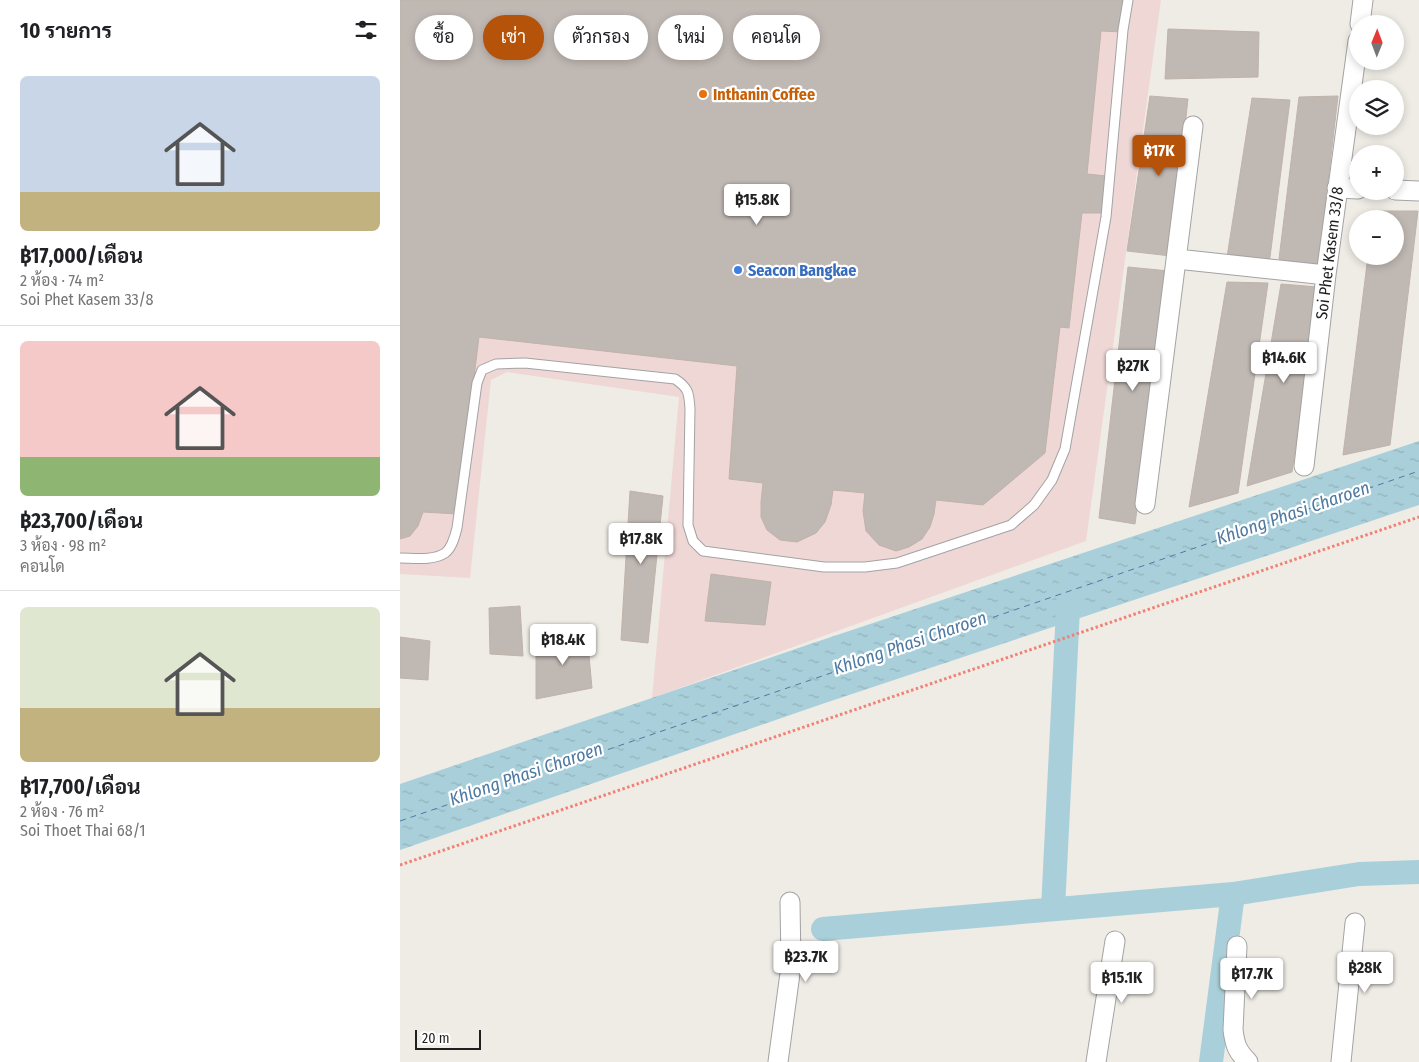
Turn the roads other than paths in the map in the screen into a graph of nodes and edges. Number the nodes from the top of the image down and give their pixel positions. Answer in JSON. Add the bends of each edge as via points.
{"nodes":[{"id":1,"x":1128,"y":0,"type":"edge"},
{"id":2,"x":1363,"y":0,"type":"edge"},
{"id":3,"x":1361,"y":15,"type":"edge"},
{"id":4,"x":1354,"y":70,"type":"edge"},
{"id":5,"x":1193,"y":126,"type":"dead end"},
{"id":6,"x":1337,"y":188,"type":"junction"},
{"id":7,"x":1349,"y":189,"type":"edge"},
{"id":8,"x":1404,"y":190,"type":"edge"},
{"id":9,"x":1419,"y":191,"type":"edge"},
{"id":10,"x":1177,"y":259,"type":"junction"},
{"id":11,"x":1326,"y":275,"type":"junction"},
{"id":12,"x":1304,"y":466,"type":"dead end"},
{"id":13,"x":1145,"y":504,"type":"dead end"},
{"id":14,"x":400,"y":558,"type":"edge"},
{"id":15,"x":790,"y":902,"type":"dead end"},
{"id":16,"x":1355,"y":923,"type":"dead end"},
{"id":17,"x":1115,"y":941,"type":"dead end"},
{"id":18,"x":1238,"y":946,"type":"dead end"},
{"id":19,"x":778,"y":1062,"type":"edge"},
{"id":20,"x":1096,"y":1062,"type":"edge"},
{"id":21,"x":1248,"y":1062,"type":"edge"},
{"id":22,"x":1341,"y":1062,"type":"edge"}],
"edges":[{"from":1,"to":14,"type":"lane","via":[[1106,217],[1065,449],[1052,480],[1034,505],[1012,525],[897,562],[865,567],[824,568],[703,552],[693,541],[688,525],[690,409],[685,385],[675,379],[496,364],[482,370],[477,384],[457,528],[452,543],[446,553],[432,558]]},
{"from":2,"to":3,"type":"street"},
{"from":4,"to":6,"type":"street","name":"Soi Phet Kasem 33/8"},
{"from":5,"to":10,"type":"street"},
{"from":6,"to":7,"type":"street"},
{"from":6,"to":11,"type":"street","name":"Soi Phet Kasem 33/8"},
{"from":8,"to":9,"type":"street"},
{"from":10,"to":11,"type":"street"},
{"from":10,"to":13,"type":"street"},
{"from":11,"to":12,"type":"street","name":"Soi Phet Kasem 33/8"},
{"from":15,"to":19,"type":"street","via":[[791,966]]},
{"from":16,"to":22,"type":"street"},
{"from":17,"to":20,"type":"street"},
{"from":18,"to":21,"type":"street","via":[[1233,1030],[1235,1044]]}]}
